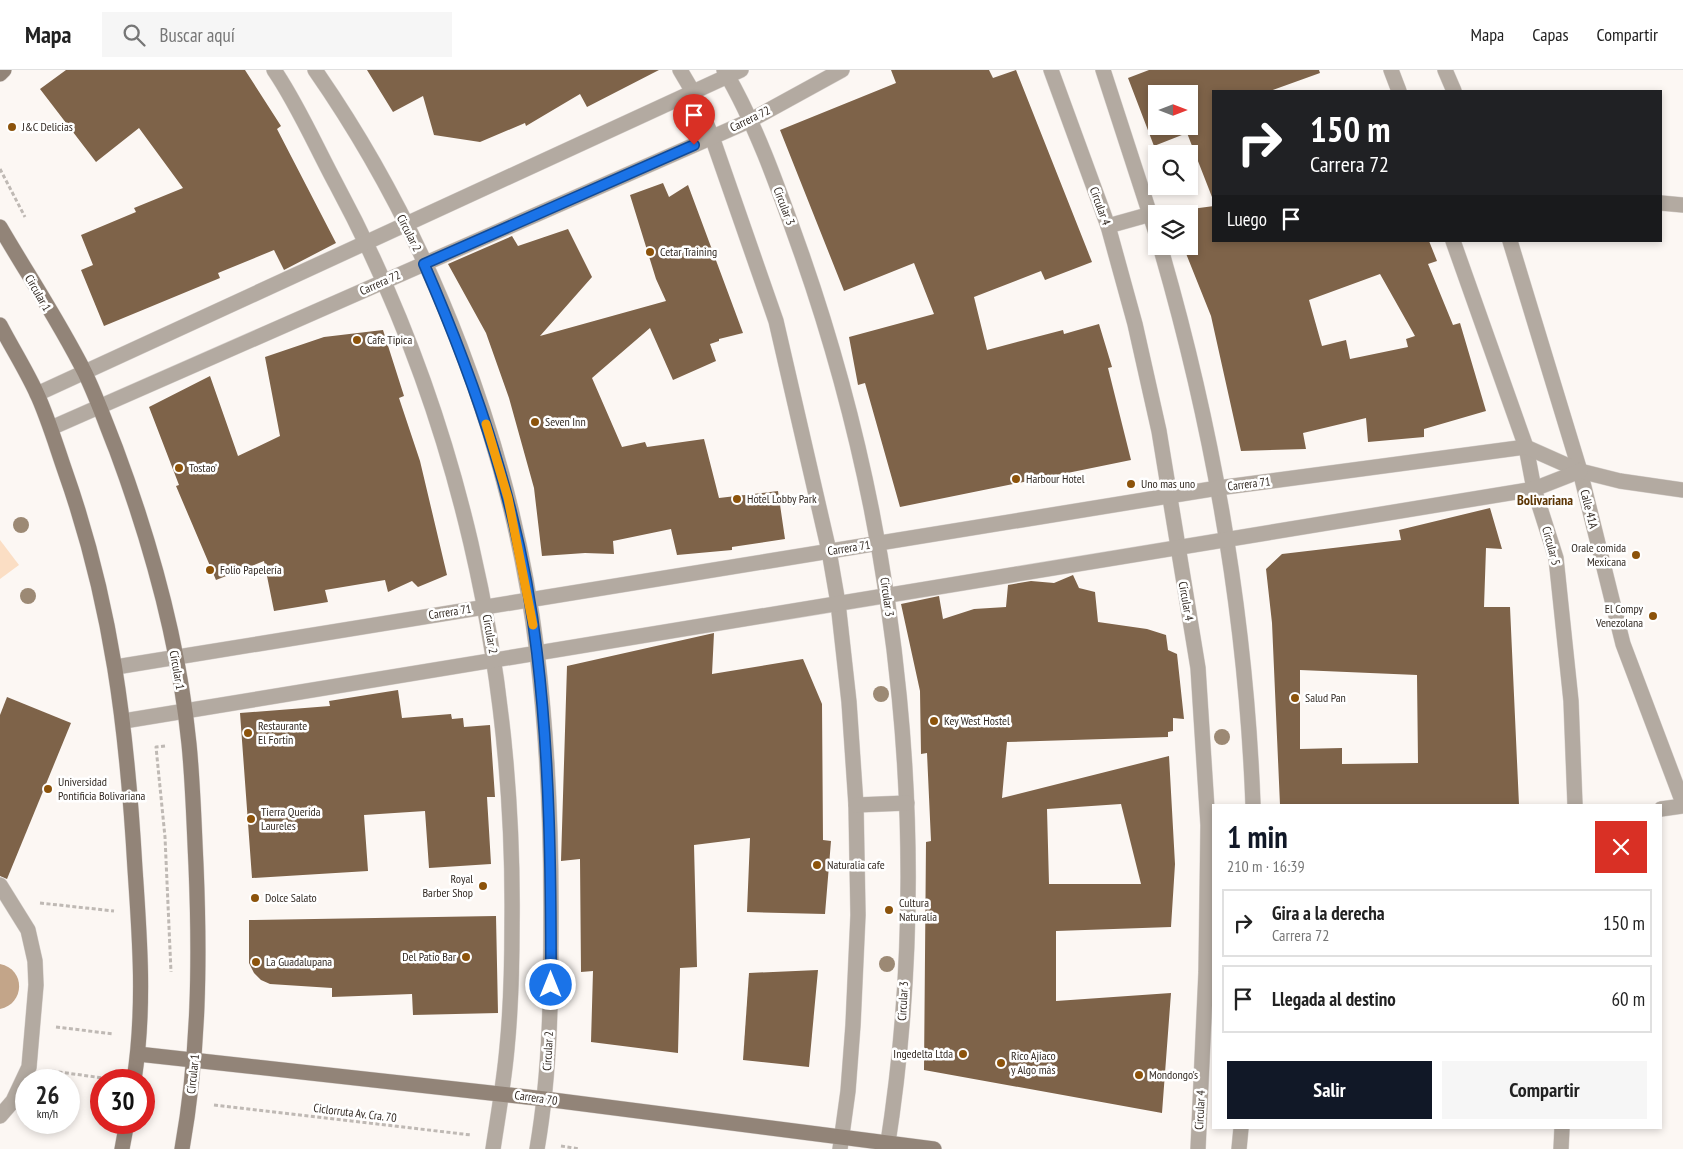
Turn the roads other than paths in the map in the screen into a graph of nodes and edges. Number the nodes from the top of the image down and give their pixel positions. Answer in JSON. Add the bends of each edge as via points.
{"nodes":[{"id":1,"x":4,"y":70,"type":"edge"},
{"id":2,"x":274,"y":70,"type":"edge"},
{"id":3,"x":314,"y":70,"type":"edge"},
{"id":4,"x":680,"y":70,"type":"edge"},
{"id":5,"x":842,"y":70,"type":"edge"},
{"id":6,"x":1051,"y":70,"type":"edge"},
{"id":7,"x":1103,"y":70,"type":"edge"},
{"id":8,"x":1391,"y":70,"type":"edge"},
{"id":9,"x":1445,"y":70,"type":"edge"},
{"id":10,"x":731,"y":72,"type":"edge"},
{"id":11,"x":0,"y":74,"type":"edge"},
{"id":12,"x":1399,"y":90,"type":"edge"},
{"id":13,"x":1454,"y":90,"type":"edge"},
{"id":14,"x":694,"y":92,"type":"junction"},
{"id":15,"x":749,"y":120,"type":"junction"},
{"id":16,"x":712,"y":137,"type":"junction"},
{"id":17,"x":1662,"y":203,"type":"edge"},
{"id":18,"x":1148,"y":205,"type":"edge"},
{"id":19,"x":1683,"y":205,"type":"edge"},
{"id":20,"x":1148,"y":215,"type":"edge"},
{"id":21,"x":405,"y":225,"type":"junction"},
{"id":22,"x":1108,"y":226,"type":"junction"},
{"id":23,"x":0,"y":227,"type":"edge"},
{"id":24,"x":1452,"y":242,"type":"edge"},
{"id":25,"x":1510,"y":242,"type":"edge"},
{"id":26,"x":368,"y":243,"type":"junction"},
{"id":27,"x":1162,"y":255,"type":"edge"},
{"id":28,"x":424,"y":264,"type":"junction"},
{"id":29,"x":385,"y":281,"type":"junction"},
{"id":30,"x":0,"y":325,"type":"edge"},
{"id":31,"x":85,"y":373,"type":"junction"},
{"id":32,"x":37,"y":394,"type":"junction"},
{"id":33,"x":100,"y":407,"type":"junction"},
{"id":34,"x":51,"y":428,"type":"junction"},
{"id":35,"x":1526,"y":447,"type":"junction"},
{"id":36,"x":1580,"y":470,"type":"junction"},
{"id":37,"x":1218,"y":488,"type":"junction"},
{"id":38,"x":1534,"y":490,"type":"junction"},
{"id":39,"x":1683,"y":490,"type":"edge"},
{"id":40,"x":1170,"y":497,"type":"junction"},
{"id":41,"x":1227,"y":539,"type":"junction"},
{"id":42,"x":878,"y":543,"type":"junction"},
{"id":43,"x":1177,"y":548,"type":"junction"},
{"id":44,"x":829,"y":551,"type":"junction"},
{"id":45,"x":887,"y":595,"type":"junction"},
{"id":46,"x":529,"y":600,"type":"junction"},
{"id":47,"x":838,"y":603,"type":"junction"},
{"id":48,"x":485,"y":607,"type":"junction"},
{"id":49,"x":537,"y":653,"type":"junction"},
{"id":50,"x":175,"y":657,"type":"junction"},
{"id":51,"x":494,"y":660,"type":"junction"},
{"id":52,"x":116,"y":667,"type":"junction"},
{"id":53,"x":184,"y":711,"type":"junction"},
{"id":54,"x":124,"y":721,"type":"junction"},
{"id":55,"x":907,"y":803,"type":"junction"},
{"id":56,"x":1252,"y":804,"type":"edge"},
{"id":57,"x":1575,"y":804,"type":"edge"},
{"id":58,"x":1683,"y":804,"type":"edge"},
{"id":59,"x":856,"y":805,"type":"junction"},
{"id":60,"x":1662,"y":809,"type":"edge"},
{"id":61,"x":1211,"y":825,"type":"edge"},
{"id":62,"x":0,"y":885,"type":"edge"},
{"id":63,"x":138,"y":1054,"type":"junction"},
{"id":64,"x":195,"y":1061,"type":"junction"},
{"id":65,"x":136,"y":1069,"type":"edge"},
{"id":66,"x":501,"y":1094,"type":"junction"},
{"id":67,"x":545,"y":1099,"type":"junction"},
{"id":68,"x":0,"y":1116,"type":"edge"},
{"id":69,"x":1241,"y":1129,"type":"edge"},
{"id":70,"x":1562,"y":1129,"type":"edge"},
{"id":71,"x":125,"y":1134,"type":"edge"},
{"id":72,"x":841,"y":1143,"type":"edge"},
{"id":73,"x":888,"y":1146,"type":"edge"},
{"id":74,"x":122,"y":1149,"type":"edge"},
{"id":75,"x":182,"y":1149,"type":"edge"},
{"id":76,"x":493,"y":1149,"type":"edge"},
{"id":77,"x":536,"y":1149,"type":"edge"},
{"id":78,"x":934,"y":1149,"type":"edge"},
{"id":79,"x":1198,"y":1149,"type":"edge"},
{"id":80,"x":1239,"y":1149,"type":"edge"},
{"id":81,"x":1561,"y":1149,"type":"edge"}],
"edges":[{"from":1,"to":11,"type":"street"},
{"from":2,"to":26,"type":"street","name":"Circular 2"},
{"from":3,"to":21,"type":"street","name":"Circular 2","via":[[363,145]]},
{"from":4,"to":14,"type":"street"},
{"from":5,"to":15,"type":"street","name":"Carrera 72"},
{"from":6,"to":22,"type":"street","name":"Circular 4"},
{"from":7,"to":18,"type":"street"},
{"from":8,"to":12,"type":"street"},
{"from":9,"to":13,"type":"street"},
{"from":10,"to":14,"type":"street"},
{"from":10,"to":15,"type":"street","name":"Circular 3"},
{"from":14,"to":16,"type":"street"},
{"from":14,"to":21,"type":"street"},
{"from":15,"to":16,"type":"street","name":"Carrera 72"},
{"from":15,"to":42,"type":"street","name":"Circular 3","via":[[782,199],[820,308],[852,420]]},
{"from":16,"to":28,"type":"street","name":"Carrera 72"},
{"from":16,"to":44,"type":"street","via":[[776,321]]},
{"from":17,"to":19,"type":"street"},
{"from":20,"to":22,"type":"street"},
{"from":21,"to":26,"type":"street"},
{"from":21,"to":28,"type":"street","name":"Circular 2"},
{"from":22,"to":40,"type":"street","name":"Circular 4","via":[[1135,324]]},
{"from":23,"to":31,"type":"street","name":"Circular 1"},
{"from":24,"to":35,"type":"street","name":"Circular 5"},
{"from":25,"to":36,"type":"street","name":"Calle 41A"},
{"from":26,"to":29,"type":"street","name":"Circular 2"},
{"from":26,"to":31,"type":"street"},
{"from":27,"to":37,"type":"street","via":[[1200,396]]},
{"from":28,"to":29,"type":"street","name":"Carrera 72"},
{"from":28,"to":46,"type":"street","name":"Circular 2","via":[[451,325],[482,411],[508,498]]},
{"from":29,"to":33,"type":"street","name":"Carrera 72"},
{"from":29,"to":48,"type":"street","name":"Circular 2","via":[[420,368],[456,480]]},
{"from":30,"to":32,"type":"street"},
{"from":31,"to":32,"type":"street"},
{"from":31,"to":33,"type":"street","name":"Circular 1"},
{"from":32,"to":34,"type":"street"},
{"from":33,"to":34,"type":"street","name":"Carrera 72"},
{"from":33,"to":50,"type":"street","name":"Circular 1","via":[[130,488],[155,572]]},
{"from":34,"to":52,"type":"street","via":[[78,506],[100,586]]},
{"from":35,"to":36,"type":"street"},
{"from":35,"to":37,"type":"street","name":"Carrera 71"},
{"from":35,"to":38,"type":"street","name":"Circular 5"},
{"from":36,"to":38,"type":"street"},
{"from":36,"to":39,"type":"street","via":[[1620,481]]},
{"from":36,"to":58,"type":"street","name":"Calle 41A","via":[[1623,644]]},
{"from":37,"to":40,"type":"street","name":"Carrera 71"},
{"from":37,"to":41,"type":"street"},
{"from":38,"to":41,"type":"street"},
{"from":38,"to":57,"type":"street","name":"Circular 5","via":[[1556,558],[1571,701]]},
{"from":40,"to":42,"type":"street","name":"Carrera 71"},
{"from":40,"to":43,"type":"street","name":"Circular 4"},
{"from":41,"to":43,"type":"street"},
{"from":41,"to":56,"type":"street","via":[[1245,682]]},
{"from":42,"to":44,"type":"street","name":"Carrera 71"},
{"from":42,"to":45,"type":"street","name":"Circular 3"},
{"from":43,"to":45,"type":"street"},
{"from":43,"to":61,"type":"street","name":"Circular 4","via":[[1198,668]]},
{"from":44,"to":46,"type":"street","name":"Carrera 71"},
{"from":44,"to":47,"type":"street"},
{"from":45,"to":47,"type":"street"},
{"from":45,"to":55,"type":"street","name":"Circular 3"},
{"from":46,"to":48,"type":"street","name":"Carrera 71"},
{"from":46,"to":49,"type":"street","name":"Circular 2"},
{"from":47,"to":49,"type":"street"},
{"from":47,"to":59,"type":"street"},
{"from":48,"to":50,"type":"street","name":"Carrera 71"},
{"from":48,"to":51,"type":"street","name":"Circular 2"},
{"from":49,"to":51,"type":"street"},
{"from":49,"to":67,"type":"street","name":"Circular 2","via":[[551,871],[551,985]]},
{"from":50,"to":52,"type":"street","name":"Carrera 71"},
{"from":50,"to":53,"type":"street","name":"Circular 1"},
{"from":51,"to":53,"type":"street"},
{"from":51,"to":66,"type":"street","name":"Circular 2","via":[[506,757],[513,860],[512,964]]},
{"from":52,"to":54,"type":"street"},
{"from":53,"to":54,"type":"street"},
{"from":53,"to":64,"type":"street","name":"Circular 1","via":[[193,794],[199,930]]},
{"from":54,"to":63,"type":"street","via":[[139,931],[141,997]]},
{"from":55,"to":59,"type":"street"},
{"from":55,"to":73,"type":"street","name":"Circular 3","via":[[907,916],[901,1028]]},
{"from":58,"to":60,"type":"street"},
{"from":59,"to":72,"type":"street","via":[[858,915],[853,1025]]},
{"from":61,"to":79,"type":"street","name":"Circular 4"},
{"from":62,"to":68,"type":"street","via":[[28,930],[36,985],[29,1067],[13,1101]]},
{"from":63,"to":64,"type":"street","name":"Carrera 70"},
{"from":63,"to":65,"type":"street"},
{"from":64,"to":66,"type":"street","name":"Carrera 70"},
{"from":64,"to":75,"type":"street","name":"Circular 1"},
{"from":66,"to":67,"type":"street","name":"Carrera 70"},
{"from":66,"to":76,"type":"street","name":"Circular 2"},
{"from":67,"to":72,"type":"street","name":"Carrera 70"},
{"from":67,"to":77,"type":"street","name":"Circular 2"},
{"from":69,"to":80,"type":"street"},
{"from":70,"to":81,"type":"street"},
{"from":71,"to":74,"type":"street"},
{"from":72,"to":73,"type":"street","name":"Carrera 70"},
{"from":73,"to":78,"type":"street","name":"Carrera 70"}]}
